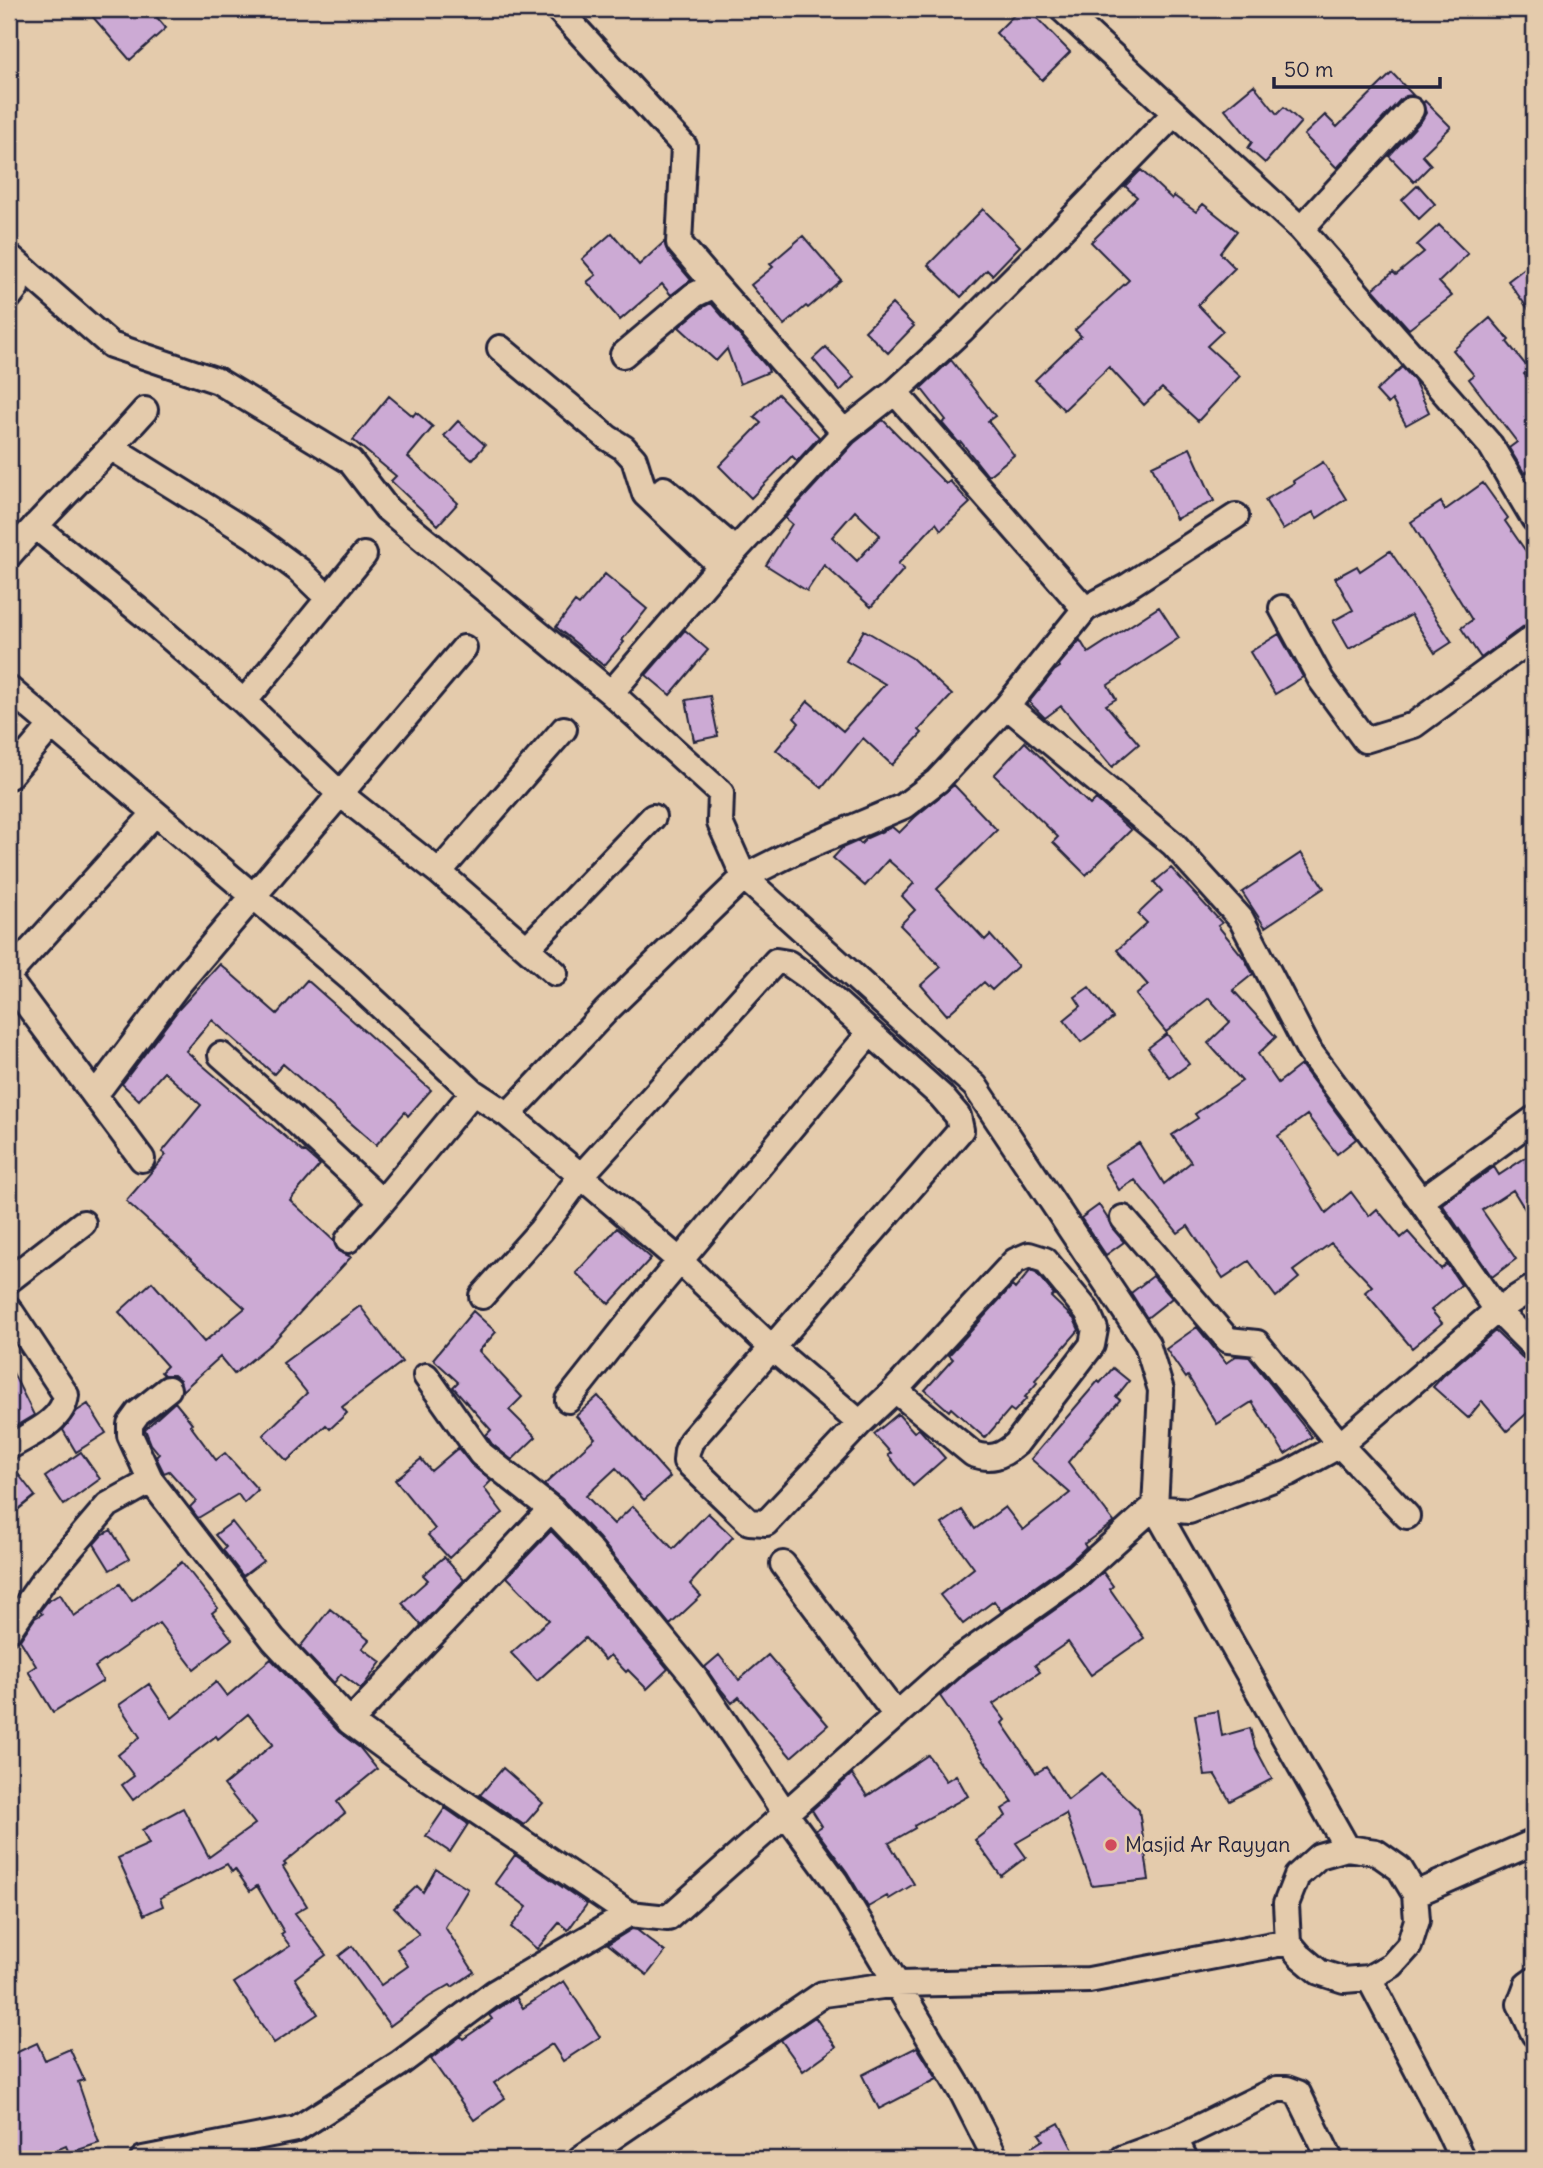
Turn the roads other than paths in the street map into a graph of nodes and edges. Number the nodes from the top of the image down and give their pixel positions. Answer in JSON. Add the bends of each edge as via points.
{"nodes":[{"id":1,"x":558,"y":9,"type":"edge"},
{"id":2,"x":1062,"y":9,"type":"edge"},
{"id":3,"x":1410,"y":110,"type":"dead end"},
{"id":4,"x":1175,"y":113,"type":"junction"},
{"id":5,"x":1301,"y":229,"type":"junction"},
{"id":6,"x":9,"y":256,"type":"edge"},
{"id":7,"x":715,"y":285,"type":"junction"},
{"id":8,"x":500,"y":348,"type":"dead end"},
{"id":9,"x":624,"y":355,"type":"dead end"},
{"id":10,"x":895,"y":393,"type":"junction"},
{"id":11,"x":145,"y":410,"type":"dead end"},
{"id":12,"x":844,"y":432,"type":"junction"},
{"id":13,"x":112,"y":448,"type":"junction"},
{"id":14,"x":664,"y":489,"type":"dead end"},
{"id":15,"x":1236,"y":516,"type":"dead end"},
{"id":16,"x":1534,"y":519,"type":"edge"},
{"id":17,"x":34,"y":526,"type":"junction"},
{"id":18,"x":9,"y":555,"type":"edge"},
{"id":19,"x":364,"y":555,"type":"dead end"},
{"id":20,"x":728,"y":558,"type":"junction"},
{"id":21,"x":329,"y":599,"type":"junction"},
{"id":22,"x":1282,"y":608,"type":"dead end"},
{"id":23,"x":1085,"y":609,"type":"junction"},
{"id":24,"x":1534,"y":637,"type":"edge"},
{"id":25,"x":464,"y":648,"type":"dead end"},
{"id":26,"x":9,"y":689,"type":"edge"},
{"id":27,"x":611,"y":693,"type":"junction"},
{"id":28,"x":244,"y":702,"type":"junction"},
{"id":29,"x":1007,"y":706,"type":"junction"},
{"id":30,"x":52,"y":725,"type":"junction"},
{"id":31,"x":564,"y":729,"type":"dead end"},
{"id":32,"x":9,"y":776,"type":"edge"},
{"id":33,"x":339,"y":793,"type":"junction"},
{"id":34,"x":155,"y":813,"type":"junction"},
{"id":35,"x":653,"y":817,"type":"dead end"},
{"id":36,"x":439,"y":872,"type":"junction"},
{"id":37,"x":744,"y":877,"type":"junction"},
{"id":38,"x":253,"y":894,"type":"junction"},
{"id":39,"x":527,"y":948,"type":"junction"},
{"id":40,"x":555,"y":973,"type":"dead end"},
{"id":41,"x":9,"y":974,"type":"edge"},
{"id":42,"x":9,"y":980,"type":"edge"},
{"id":43,"x":869,"y":1034,"type":"junction"},
{"id":44,"x":221,"y":1055,"type":"dead end"},
{"id":45,"x":473,"y":1092,"type":"junction"},
{"id":46,"x":95,"y":1095,"type":"junction"},
{"id":47,"x":508,"y":1115,"type":"junction"},
{"id":48,"x":1534,"y":1119,"type":"edge"},
{"id":49,"x":142,"y":1159,"type":"dead end"},
{"id":50,"x":581,"y":1176,"type":"junction"},
{"id":51,"x":1421,"y":1201,"type":"junction"},
{"id":52,"x":382,"y":1202,"type":"junction"},
{"id":53,"x":1123,"y":1218,"type":"dead end"},
{"id":54,"x":83,"y":1223,"type":"dead end"},
{"id":55,"x":348,"y":1240,"type":"dead end"},
{"id":56,"x":680,"y":1262,"type":"junction"},
{"id":57,"x":9,"y":1280,"type":"edge"},
{"id":58,"x":1534,"y":1287,"type":"edge"},
{"id":59,"x":482,"y":1296,"type":"dead end"},
{"id":60,"x":9,"y":1309,"type":"edge"},
{"id":61,"x":1497,"y":1310,"type":"junction"},
{"id":62,"x":771,"y":1347,"type":"junction"},
{"id":63,"x":1534,"y":1347,"type":"edge"},
{"id":64,"x":426,"y":1376,"type":"dead end"},
{"id":65,"x":168,"y":1389,"type":"dead end"},
{"id":66,"x":895,"y":1390,"type":"junction"},
{"id":67,"x":568,"y":1400,"type":"dead end"},
{"id":68,"x":859,"y":1423,"type":"junction"},
{"id":69,"x":1340,"y":1445,"type":"junction"},
{"id":70,"x":9,"y":1447,"type":"edge"},
{"id":71,"x":151,"y":1481,"type":"junction"},
{"id":72,"x":1155,"y":1508,"type":"junction"},
{"id":73,"x":551,"y":1509,"type":"junction"},
{"id":74,"x":1407,"y":1517,"type":"dead end"},
{"id":75,"x":783,"y":1564,"type":"dead end"},
{"id":76,"x":9,"y":1630,"type":"edge"},
{"id":77,"x":896,"y":1715,"type":"junction"},
{"id":78,"x":349,"y":1722,"type":"junction"},
{"id":79,"x":785,"y":1813,"type":"junction"},
{"id":80,"x":1534,"y":1842,"type":"edge"},
{"id":81,"x":1347,"y":1848,"type":"junction"},
{"id":82,"x":1415,"y":1894,"type":"junction"},
{"id":83,"x":629,"y":1914,"type":"junction"},
{"id":84,"x":1288,"y":1942,"type":"junction"},
{"id":85,"x":1369,"y":1978,"type":"junction"},
{"id":86,"x":1534,"y":1980,"type":"edge"},
{"id":87,"x":897,"y":1984,"type":"junction"},
{"id":88,"x":1534,"y":2034,"type":"edge"},
{"id":89,"x":1180,"y":2149,"type":"edge"},
{"id":90,"x":1123,"y":2158,"type":"edge"},
{"id":91,"x":143,"y":2159,"type":"edge"},
{"id":92,"x":580,"y":2159,"type":"edge"},
{"id":93,"x":996,"y":2159,"type":"edge"},
{"id":94,"x":1330,"y":2159,"type":"edge"},
{"id":95,"x":1462,"y":2159,"type":"edge"}],
"edges":[{"from":1,"to":7,"type":"street","via":[[684,146],[679,243]]},
{"from":2,"to":4,"type":"street"},
{"from":3,"to":5,"type":"street"},
{"from":4,"to":5,"type":"street"},
{"from":4,"to":10,"type":"street"},
{"from":5,"to":16,"type":"street","via":[[1491,446]]},
{"from":6,"to":27,"type":"street","via":[[111,345],[218,381],[350,461],[387,509]]},
{"from":7,"to":9,"type":"street","via":[[694,295]]},
{"from":7,"to":12,"type":"street"},
{"from":8,"to":20,"type":"street","via":[[624,448],[634,459],[645,494]]},
{"from":10,"to":12,"type":"street"},
{"from":10,"to":23,"type":"street"},
{"from":11,"to":13,"type":"street"},
{"from":12,"to":20,"type":"street"},
{"from":13,"to":17,"type":"street"},
{"from":13,"to":21,"type":"street","via":[[252,535]]},
{"from":14,"to":20,"type":"street"},
{"from":15,"to":23,"type":"street"},
{"from":17,"to":18,"type":"street"},
{"from":17,"to":28,"type":"street"},
{"from":19,"to":21,"type":"street"},
{"from":20,"to":27,"type":"street"},
{"from":21,"to":28,"type":"street"},
{"from":22,"to":24,"type":"street","via":[[1321,680],[1365,740],[1414,725]]},
{"from":23,"to":29,"type":"street"},
{"from":25,"to":33,"type":"street"},
{"from":26,"to":30,"type":"street"},
{"from":27,"to":37,"type":"street","via":[[721,793],[720,823]]},
{"from":28,"to":33,"type":"street"},
{"from":29,"to":37,"type":"street","via":[[937,781],[904,806]]},
{"from":29,"to":51,"type":"street","via":[[1173,844],[1241,919],[1310,1052]]},
{"from":30,"to":32,"type":"street"},
{"from":30,"to":34,"type":"street"},
{"from":31,"to":36,"type":"street"},
{"from":33,"to":36,"type":"street"},
{"from":33,"to":38,"type":"street"},
{"from":34,"to":38,"type":"street"},
{"from":34,"to":41,"type":"street"},
{"from":35,"to":39,"type":"street"},
{"from":36,"to":39,"type":"street"},
{"from":37,"to":47,"type":"street","via":[[607,1010]]},
{"from":37,"to":72,"type":"street","via":[[975,1086],[1147,1344],[1161,1390]]},
{"from":38,"to":45,"type":"street"},
{"from":38,"to":46,"type":"street"},
{"from":39,"to":40,"type":"street"},
{"from":42,"to":46,"type":"street"},
{"from":43,"to":50,"type":"street","via":[[808,977],[788,963],[776,961]]},
{"from":43,"to":56,"type":"street"},
{"from":43,"to":62,"type":"street","via":[[941,1096],[958,1116],[961,1130]]},
{"from":44,"to":52,"type":"street"},
{"from":45,"to":47,"type":"street"},
{"from":45,"to":52,"type":"street"},
{"from":46,"to":49,"type":"street"},
{"from":47,"to":50,"type":"street"},
{"from":48,"to":51,"type":"street"},
{"from":50,"to":56,"type":"street"},
{"from":50,"to":59,"type":"street","via":[[541,1230]]},
{"from":51,"to":61,"type":"street"},
{"from":52,"to":55,"type":"street"},
{"from":53,"to":69,"type":"street","via":[[1228,1340],[1257,1343]]},
{"from":54,"to":57,"type":"street"},
{"from":56,"to":62,"type":"street"},
{"from":56,"to":67,"type":"street"},
{"from":58,"to":61,"type":"street"},
{"from":60,"to":70,"type":"street","via":[[66,1395],[59,1415]]},
{"from":61,"to":63,"type":"street"},
{"from":61,"to":69,"type":"street"},
{"from":62,"to":68,"type":"street"},
{"from":62,"to":68,"type":"street","via":[[687,1451],[686,1461],[749,1522],[766,1522]]},
{"from":64,"to":73,"type":"street","via":[[481,1454]]},
{"from":65,"to":71,"type":"street","via":[[131,1424],[130,1435]]},
{"from":66,"to":66,"type":"street","via":[[973,1454],[997,1457],[1016,1444],[1092,1345],[1095,1329],[1087,1311],[1045,1260],[1029,1255],[1015,1261]]},
{"from":66,"to":68,"type":"street"},
{"from":69,"to":72,"type":"street","via":[[1289,1473],[1189,1511]]},
{"from":69,"to":74,"type":"street"},
{"from":71,"to":76,"type":"street","via":[[108,1505],[43,1581]]},
{"from":71,"to":78,"type":"street","via":[[273,1639]]},
{"from":72,"to":77,"type":"street","via":[[1078,1575],[958,1660]]},
{"from":72,"to":81,"type":"street"},
{"from":73,"to":78,"type":"street"},
{"from":73,"to":79,"type":"street","via":[[695,1678]]},
{"from":75,"to":77,"type":"street"},
{"from":77,"to":79,"type":"street"},
{"from":78,"to":83,"type":"street"},
{"from":79,"to":83,"type":"street","via":[[668,1918]]},
{"from":79,"to":87,"type":"street","via":[[835,1881]]},
{"from":80,"to":82,"type":"street"},
{"from":81,"to":82,"type":"street","via":[[1376,1852],[1400,1869]]},
{"from":81,"to":84,"type":"street","via":[[1319,1856],[1297,1876],[1286,1904]]},
{"from":82,"to":85,"type":"street","via":[[1417,1920],[1409,1945],[1392,1965]]},
{"from":83,"to":91,"type":"street","via":[[494,1993],[399,2064],[296,2129]]},
{"from":84,"to":85,"type":"street","via":[[1320,1972],[1344,1980]]},
{"from":84,"to":87,"type":"street","via":[[1089,1979]]},
{"from":85,"to":95,"type":"street"},
{"from":86,"to":88,"type":"street","via":[[1527,1985],[1520,2004]]},
{"from":87,"to":92,"type":"street","via":[[823,1994]]},
{"from":87,"to":93,"type":"street"},
{"from":89,"to":90,"type":"street"},
{"from":89,"to":94,"type":"street","via":[[1277,2089],[1287,2089],[1298,2093]]}]}
